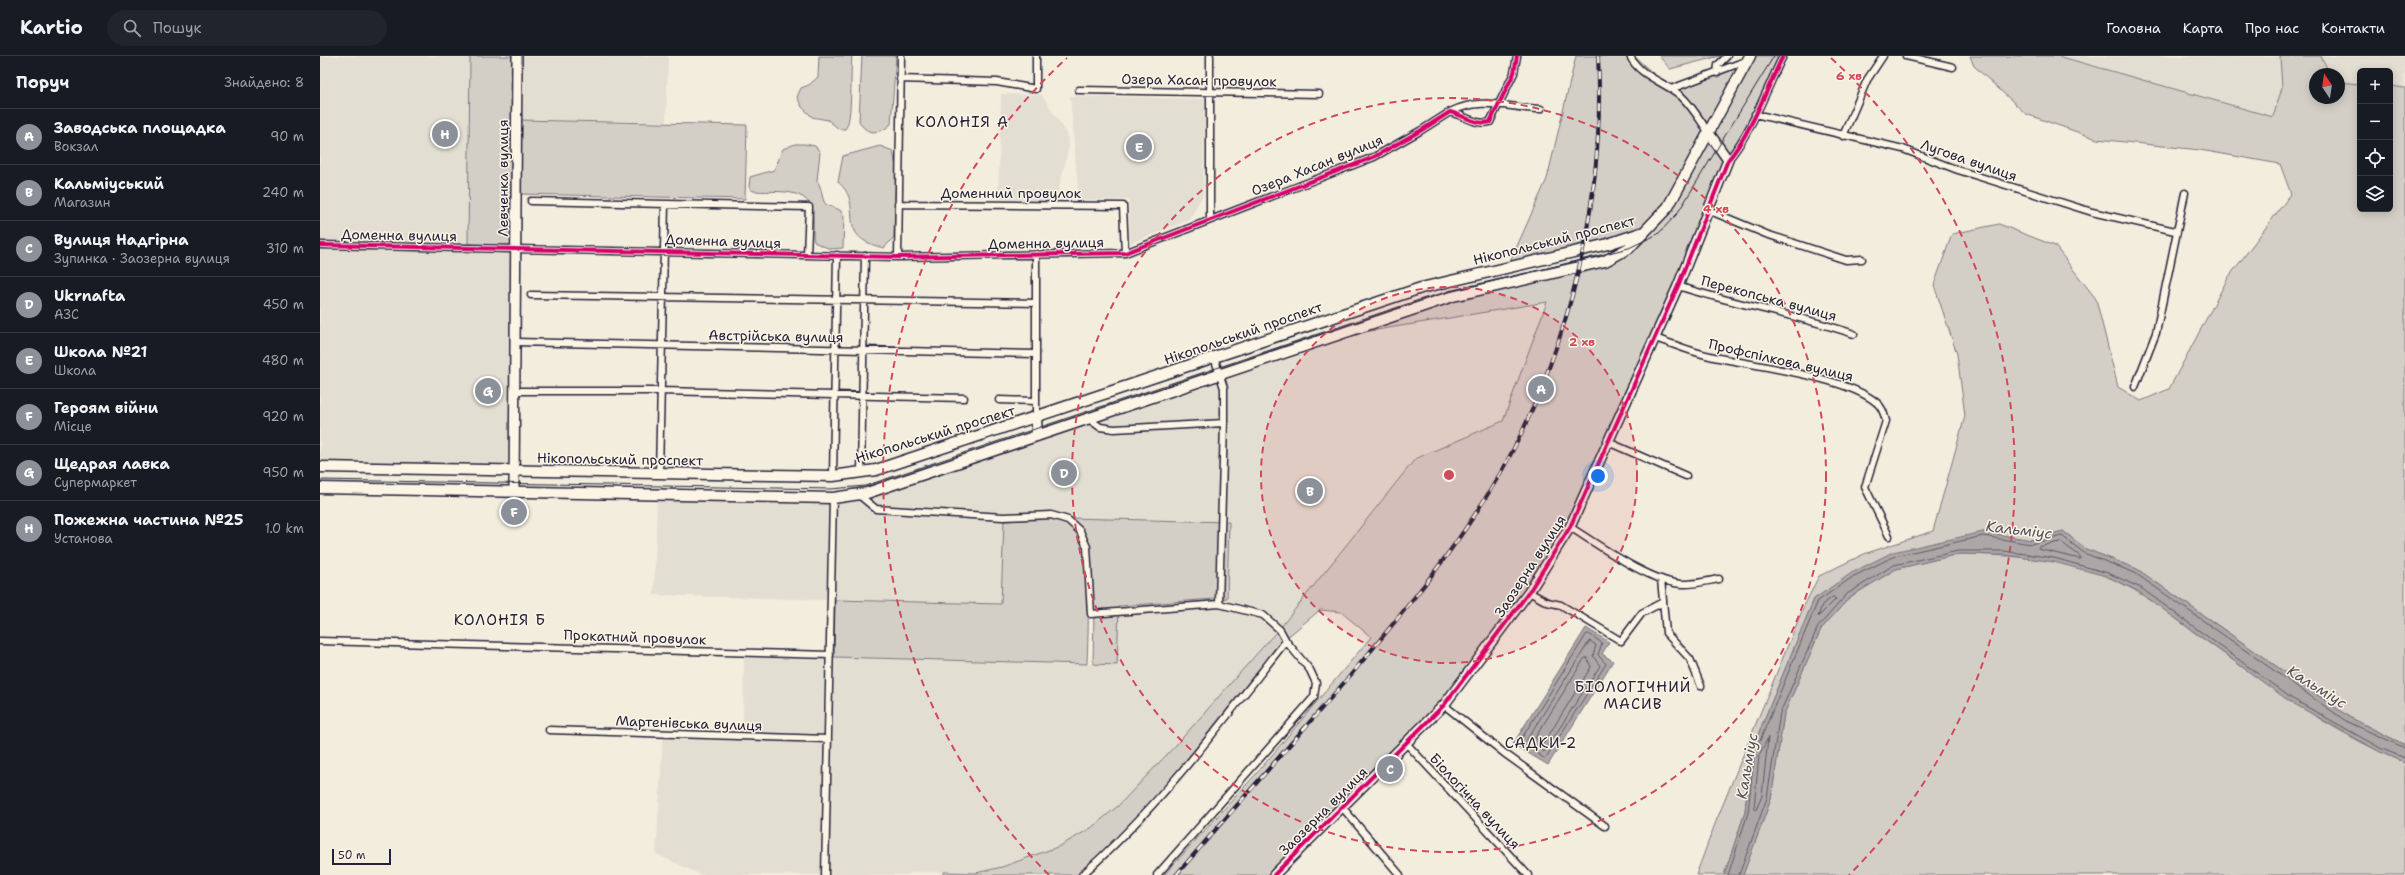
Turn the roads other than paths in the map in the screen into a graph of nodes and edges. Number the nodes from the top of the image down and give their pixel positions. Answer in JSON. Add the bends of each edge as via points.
{"nodes":[{"id":1,"x":517,"y":56,"type":"edge"},
{"id":2,"x":901,"y":56,"type":"edge"},
{"id":3,"x":1036,"y":56,"type":"edge"},
{"id":4,"x":1210,"y":56,"type":"edge"},
{"id":5,"x":1517,"y":56,"type":"edge"},
{"id":6,"x":1630,"y":56,"type":"edge"},
{"id":7,"x":1727,"y":56,"type":"edge"},
{"id":8,"x":1783,"y":56,"type":"edge"},
{"id":9,"x":1882,"y":56,"type":"edge"},
{"id":10,"x":1906,"y":56,"type":"edge"},
{"id":11,"x":1749,"y":58,"type":"edge"},
{"id":12,"x":1953,"y":67,"type":"dead end"},
{"id":13,"x":1717,"y":73,"type":"junction"},
{"id":14,"x":900,"y":79,"type":"junction"},
{"id":15,"x":1671,"y":89,"type":"junction"},
{"id":16,"x":1079,"y":90,"type":"dead end"},
{"id":17,"x":1210,"y":92,"type":"junction"},
{"id":18,"x":1319,"y":94,"type":"dead end"},
{"id":19,"x":1499,"y":104,"type":"junction"},
{"id":20,"x":1541,"y":108,"type":"dead end"},
{"id":21,"x":1450,"y":112,"type":"junction"},
{"id":22,"x":1755,"y":114,"type":"junction"},
{"id":23,"x":1709,"y":133,"type":"junction"},
{"id":24,"x":1843,"y":136,"type":"junction"},
{"id":25,"x":1728,"y":160,"type":"junction"},
{"id":26,"x":2184,"y":192,"type":"dead end"},
{"id":27,"x":531,"y":201,"type":"dead end"},
{"id":28,"x":665,"y":204,"type":"junction"},
{"id":29,"x":898,"y":204,"type":"junction"},
{"id":30,"x":1708,"y":210,"type":"junction"},
{"id":31,"x":1210,"y":220,"type":"junction"},
{"id":32,"x":1646,"y":231,"type":"junction"},
{"id":33,"x":2175,"y":231,"type":"junction"},
{"id":34,"x":320,"y":245,"type":"edge"},
{"id":35,"x":516,"y":248,"type":"junction"},
{"id":36,"x":664,"y":250,"type":"junction"},
{"id":37,"x":1125,"y":253,"type":"junction"},
{"id":38,"x":808,"y":254,"type":"junction"},
{"id":39,"x":1036,"y":254,"type":"junction"},
{"id":40,"x":837,"y":255,"type":"junction"},
{"id":41,"x":865,"y":256,"type":"junction"},
{"id":42,"x":898,"y":257,"type":"junction"},
{"id":43,"x":1862,"y":258,"type":"dead end"},
{"id":44,"x":1678,"y":286,"type":"junction"},
{"id":45,"x":531,"y":295,"type":"dead end"},
{"id":46,"x":663,"y":297,"type":"junction"},
{"id":47,"x":836,"y":300,"type":"junction"},
{"id":48,"x":864,"y":300,"type":"junction"},
{"id":49,"x":1036,"y":303,"type":"junction"},
{"id":50,"x":1854,"y":334,"type":"dead end"},
{"id":51,"x":1655,"y":338,"type":"junction"},
{"id":52,"x":515,"y":342,"type":"junction"},
{"id":53,"x":662,"y":345,"type":"junction"},
{"id":54,"x":835,"y":350,"type":"junction"},
{"id":55,"x":863,"y":350,"type":"junction"},
{"id":56,"x":1036,"y":354,"type":"junction"},
{"id":57,"x":1214,"y":357,"type":"junction"},
{"id":58,"x":1220,"y":375,"type":"junction"},
{"id":59,"x":2135,"y":387,"type":"dead end"},
{"id":60,"x":515,"y":391,"type":"junction"},
{"id":61,"x":661,"y":391,"type":"junction"},
{"id":62,"x":834,"y":395,"type":"junction"},
{"id":63,"x":862,"y":395,"type":"junction"},
{"id":64,"x":964,"y":398,"type":"dead end"},
{"id":65,"x":999,"y":400,"type":"dead end"},
{"id":66,"x":1036,"y":401,"type":"junction"},
{"id":67,"x":1036,"y":417,"type":"junction"},
{"id":68,"x":1089,"y":419,"type":"junction"},
{"id":69,"x":1224,"y":423,"type":"junction"},
{"id":70,"x":1037,"y":436,"type":"junction"},
{"id":71,"x":1608,"y":442,"type":"junction"},
{"id":72,"x":320,"y":467,"type":"edge"},
{"id":73,"x":514,"y":471,"type":"junction"},
{"id":74,"x":658,"y":473,"type":"junction"},
{"id":75,"x":861,"y":473,"type":"junction"},
{"id":76,"x":833,"y":476,"type":"junction"},
{"id":77,"x":1686,"y":476,"type":"dead end"},
{"id":78,"x":320,"y":488,"type":"edge"},
{"id":79,"x":514,"y":492,"type":"junction"},
{"id":80,"x":859,"y":495,"type":"junction"},
{"id":81,"x":834,"y":498,"type":"junction"},
{"id":82,"x":1570,"y":527,"type":"junction"},
{"id":83,"x":1889,"y":536,"type":"dead end"},
{"id":84,"x":1661,"y":579,"type":"junction"},
{"id":85,"x":1719,"y":579,"type":"dead end"},
{"id":86,"x":1529,"y":592,"type":"junction"},
{"id":87,"x":1664,"y":602,"type":"junction"},
{"id":88,"x":1219,"y":604,"type":"junction"},
{"id":89,"x":320,"y":641,"type":"edge"},
{"id":90,"x":1286,"y":641,"type":"junction"},
{"id":91,"x":830,"y":655,"type":"junction"},
{"id":92,"x":1701,"y":686,"type":"dead end"},
{"id":93,"x":1444,"y":705,"type":"junction"},
{"id":94,"x":549,"y":730,"type":"dead end"},
{"id":95,"x":828,"y":739,"type":"junction"},
{"id":96,"x":1406,"y":743,"type":"junction"},
{"id":97,"x":1342,"y":807,"type":"junction"},
{"id":98,"x":1605,"y":826,"type":"dead end"},
{"id":99,"x":825,"y":875,"type":"edge"},
{"id":100,"x":1082,"y":875,"type":"edge"},
{"id":101,"x":1157,"y":875,"type":"edge"},
{"id":102,"x":1274,"y":875,"type":"edge"},
{"id":103,"x":1400,"y":875,"type":"edge"},
{"id":104,"x":1528,"y":875,"type":"edge"}],
"edges":[{"from":1,"to":35,"type":"street","name":"Левченка вулиця"},
{"from":2,"to":14,"type":"street"},
{"from":3,"to":14,"type":"street","via":[[1036,89],[997,82]]},
{"from":4,"to":17,"type":"street"},
{"from":5,"to":19,"type":"street","via":[[1514,73]]},
{"from":6,"to":15,"type":"street","via":[[1640,70]]},
{"from":7,"to":13,"type":"street","via":[[1718,65]]},
{"from":8,"to":22,"type":"street","name":"Заозерна вулиця"},
{"from":9,"to":24,"type":"street","via":[[1867,80]]},
{"from":10,"to":12,"type":"street"},
{"from":11,"to":13,"type":"street"},
{"from":11,"to":23,"type":"main road"},
{"from":13,"to":15,"type":"street"},
{"from":14,"to":29,"type":"street"},
{"from":15,"to":23,"type":"street","via":[[1691,107]]},
{"from":16,"to":17,"type":"street","name":"Озера Хасан провулок"},
{"from":17,"to":18,"type":"street","name":"Озера Хасан провулок"},
{"from":17,"to":31,"type":"street"},
{"from":19,"to":20,"type":"street","name":"Озера Хасан вулиця"},
{"from":19,"to":21,"type":"street","name":"Озера Хасан вулиця","via":[[1469,104]]},
{"from":19,"to":21,"type":"street","via":[[1494,118],[1485,124]]},
{"from":21,"to":31,"type":"street","name":"Озера Хасан вулиця","via":[[1374,157]]},
{"from":22,"to":24,"type":"street","name":"Лугова вулиця"},
{"from":22,"to":25,"type":"street","name":"Заозерна вулиця"},
{"from":23,"to":25,"type":"street"},
{"from":23,"to":32,"type":"main road","via":[[1676,196],[1660,218]]},
{"from":24,"to":33,"type":"street","name":"Лугова вулиця","via":[[1903,149],[1958,170],[2092,212]]},
{"from":25,"to":30,"type":"street","name":"Заозерна вулиця"},
{"from":26,"to":33,"type":"street"},
{"from":27,"to":28,"type":"street"},
{"from":28,"to":36,"type":"street"},
{"from":28,"to":38,"type":"street","via":[[809,207]]},
{"from":29,"to":37,"type":"street","name":"Доменний провулок","via":[[1124,206]]},
{"from":29,"to":42,"type":"street"},
{"from":30,"to":43,"type":"street","via":[[1766,234],[1846,260]]},
{"from":30,"to":44,"type":"street","name":"Заозерна вулиця"},
{"from":31,"to":37,"type":"street","name":"Озера Хасан вулиця"},
{"from":32,"to":57,"type":"main road","name":"Нікопольський проспект","via":[[1608,244],[1421,288]]},
{"from":32,"to":58,"type":"main road","name":"Нікопольський проспект","via":[[1629,248],[1605,261],[1453,296]]},
{"from":33,"to":59,"type":"street","via":[[2156,333]]},
{"from":34,"to":35,"type":"street","name":"Доменна вулиця"},
{"from":35,"to":36,"type":"street","name":"Доменна вулиця"},
{"from":35,"to":52,"type":"street","name":"Левченка вулиця"},
{"from":36,"to":38,"type":"street","name":"Доменна вулиця"},
{"from":36,"to":46,"type":"street"},
{"from":37,"to":39,"type":"street","name":"Доменна вулиця"},
{"from":38,"to":40,"type":"street","name":"Доменна вулиця"},
{"from":39,"to":42,"type":"street","name":"Доменна вулиця"},
{"from":39,"to":49,"type":"street"},
{"from":40,"to":41,"type":"street","name":"Доменна вулиця"},
{"from":40,"to":47,"type":"street"},
{"from":41,"to":42,"type":"street","name":"Доменна вулиця"},
{"from":41,"to":48,"type":"street"},
{"from":44,"to":50,"type":"street","name":"Перекопська вулиця","via":[[1718,299],[1817,321]]},
{"from":44,"to":51,"type":"street","name":"Заозерна вулиця"},
{"from":45,"to":46,"type":"street"},
{"from":46,"to":47,"type":"street"},
{"from":46,"to":53,"type":"street"},
{"from":47,"to":48,"type":"street"},
{"from":47,"to":54,"type":"street"},
{"from":48,"to":49,"type":"street"},
{"from":48,"to":55,"type":"street"},
{"from":49,"to":56,"type":"street"},
{"from":51,"to":71,"type":"street","name":"Заозерна вулиця"},
{"from":51,"to":83,"type":"street","name":"Профспілкова вулиця","via":[[1708,356],[1824,380],[1856,390],[1877,403],[1884,411],[1886,421],[1865,487]]},
{"from":52,"to":53,"type":"street","name":"Австрійська вулиця"},
{"from":52,"to":60,"type":"street","name":"Левченка вулиця"},
{"from":53,"to":54,"type":"street","name":"Австрійська вулиця"},
{"from":53,"to":61,"type":"street"},
{"from":54,"to":55,"type":"street","name":"Австрійська вулиця"},
{"from":54,"to":62,"type":"street"},
{"from":55,"to":56,"type":"street","name":"Австрійська вулиця"},
{"from":55,"to":63,"type":"street"},
{"from":56,"to":66,"type":"street"},
{"from":57,"to":58,"type":"street"},
{"from":57,"to":67,"type":"main road","name":"Нікопольський проспект"},
{"from":58,"to":68,"type":"main road","name":"Нікопольський проспект"},
{"from":58,"to":69,"type":"street","via":[[1225,395]]},
{"from":60,"to":61,"type":"street"},
{"from":60,"to":73,"type":"street","name":"Левченка вулиця"},
{"from":61,"to":62,"type":"street"},
{"from":61,"to":74,"type":"street"},
{"from":62,"to":63,"type":"street"},
{"from":62,"to":76,"type":"street"},
{"from":63,"to":64,"type":"street"},
{"from":63,"to":75,"type":"street"},
{"from":65,"to":66,"type":"street"},
{"from":66,"to":67,"type":"street"},
{"from":67,"to":70,"type":"main road"},
{"from":67,"to":75,"type":"main road","name":"Нікопольський проспект"},
{"from":68,"to":69,"type":"street","via":[[1100,427],[1114,429]]},
{"from":68,"to":70,"type":"main road","name":"Нікопольський проспект"},
{"from":69,"to":88,"type":"street"},
{"from":70,"to":80,"type":"main road","name":"Нікопольський проспект"},
{"from":71,"to":77,"type":"street"},
{"from":71,"to":82,"type":"street","name":"Заозерна вулиця"},
{"from":72,"to":73,"type":"main road","name":"Нікопольський проспект"},
{"from":73,"to":74,"type":"main road","name":"Нікопольський проспект"},
{"from":73,"to":79,"type":"street","name":"Левченка вулиця"},
{"from":74,"to":76,"type":"main road","name":"Нікопольський проспект"},
{"from":75,"to":76,"type":"main road","name":"Нікопольський проспект"},
{"from":78,"to":79,"type":"main road","name":"Нікопольський проспект"},
{"from":79,"to":81,"type":"main road","name":"Нікопольський проспект"},
{"from":80,"to":81,"type":"main road","name":"Нікопольський проспект"},
{"from":80,"to":88,"type":"street","via":[[876,509],[1003,517],[1051,515],[1068,520],[1080,531],[1087,547],[1091,614]]},
{"from":81,"to":91,"type":"street"},
{"from":82,"to":84,"type":"street","via":[[1618,557]]},
{"from":82,"to":86,"type":"street","name":"Заозерна вулиця"},
{"from":84,"to":85,"type":"street","via":[[1684,584]]},
{"from":84,"to":87,"type":"street"},
{"from":86,"to":87,"type":"street","via":[[1547,602],[1561,605],[1621,641],[1642,613]]},
{"from":86,"to":93,"type":"street","name":"Заозерна вулиця"},
{"from":87,"to":92,"type":"street","via":[[1666,633],[1690,659]]},
{"from":88,"to":90,"type":"street","via":[[1263,614],[1280,630]]},
{"from":89,"to":91,"type":"street","name":"Прокатний провулок"},
{"from":90,"to":100,"type":"street","via":[[1152,806]]},
{"from":90,"to":101,"type":"street","via":[[1310,670],[1316,683],[1314,697]]},
{"from":91,"to":95,"type":"street"},
{"from":93,"to":96,"type":"street","name":"Заозерна вулиця"},
{"from":93,"to":98,"type":"street","via":[[1504,753]]},
{"from":94,"to":95,"type":"street","name":"Мартенівська вулиця"},
{"from":95,"to":99,"type":"street"},
{"from":96,"to":97,"type":"street","name":"Заозерна вулиця"},
{"from":96,"to":104,"type":"street","name":"Біологічна вулиця"},
{"from":97,"to":102,"type":"street","name":"Заозерна вулиця"},
{"from":97,"to":103,"type":"street"}]}
